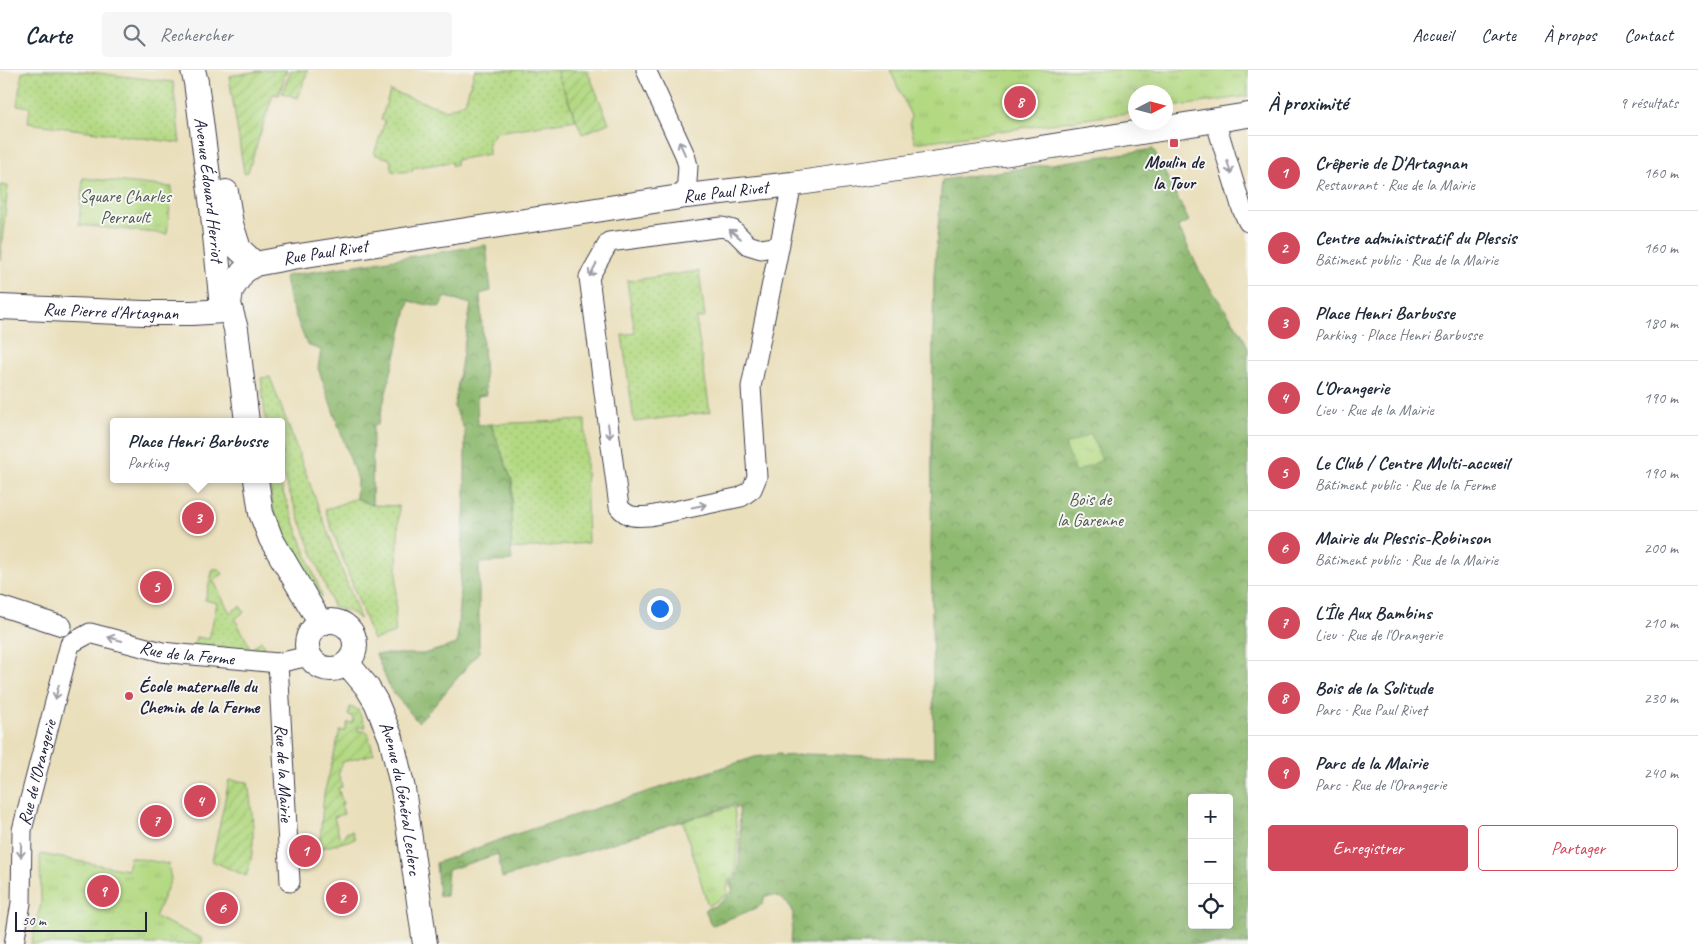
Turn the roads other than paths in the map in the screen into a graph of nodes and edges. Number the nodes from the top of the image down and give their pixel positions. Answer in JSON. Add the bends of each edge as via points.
{"nodes":[{"id":1,"x":193,"y":70,"type":"edge"},
{"id":2,"x":208,"y":70,"type":"edge"},
{"id":3,"x":646,"y":70,"type":"edge"},
{"id":4,"x":1248,"y":116,"type":"edge"},
{"id":5,"x":1215,"y":120,"type":"junction"},
{"id":6,"x":792,"y":184,"type":"junction"},
{"id":7,"x":686,"y":196,"type":"junction"},
{"id":8,"x":1248,"y":222,"type":"edge"},
{"id":9,"x":779,"y":246,"type":"junction"},
{"id":10,"x":255,"y":264,"type":"junction"},
{"id":11,"x":0,"y":307,"type":"edge"},
{"id":12,"x":226,"y":308,"type":"junction"},
{"id":13,"x":247,"y":418,"type":"edge"},
{"id":14,"x":257,"y":483,"type":"edge"},
{"id":15,"x":0,"y":606,"type":"edge"},
{"id":16,"x":320,"y":624,"type":"junction"},
{"id":17,"x":62,"y":626,"type":"dead end"},
{"id":18,"x":70,"y":644,"type":"joint"},
{"id":19,"x":309,"y":656,"type":"junction"},
{"id":20,"x":278,"y":663,"type":"junction"},
{"id":21,"x":347,"y":663,"type":"junction"},
{"id":22,"x":290,"y":882,"type":"dead end"},
{"id":23,"x":14,"y":944,"type":"edge"},
{"id":24,"x":425,"y":944,"type":"edge"}],
"edges":[{"from":1,"to":12,"type":"street","name":"Avenue Édouard Herriot"},
{"from":2,"to":10,"type":"street","name":"Avenue Édouard Herriot","via":[[231,224],[240,250]]},
{"from":7,"to":3,"type":"street","one_way":true,"via":[[688,166],[685,155]]},
{"from":4,"to":5,"type":"street","name":"Rue Paul Rivet"},
{"from":5,"to":6,"type":"street","name":"Rue Paul Rivet"},
{"from":5,"to":8,"type":"street","one_way":true},
{"from":6,"to":7,"type":"street","name":"Rue Paul Rivet"},
{"from":6,"to":9,"type":"street"},
{"from":7,"to":10,"type":"street","name":"Rue Paul Rivet"},
{"from":9,"to":9,"type":"street","one_way":true,"via":[[761,249],[748,245],[733,230],[722,226],[609,242],[589,277],[618,507],[626,515],[635,518],[650,516],[741,497],[752,489],[757,477],[751,387]]},
{"from":10,"to":12,"type":"street","name":"Rue Paul Rivet","via":[[235,281]]},
{"from":11,"to":12,"type":"street","name":"Rue Pierre d'Artagnan","via":[[143,313],[192,313]]},
{"from":12,"to":13,"type":"street","name":"Avenue Édouard Herriot","via":[[236,329]]},
{"from":14,"to":16,"type":"street","via":[[261,513],[271,538]]},
{"from":15,"to":17,"type":"street"},
{"from":16,"to":19,"type":"street","via":[[307,641]]},
{"from":16,"to":21,"type":"street","via":[[342,624],[352,634],[354,649]]},
{"from":20,"to":18,"type":"street","name":"Rue de la Ferme","one_way":true,"via":[[162,652],[90,633]]},
{"from":18,"to":23,"type":"street","name":"Rue de l'Orangerie","one_way":true,"via":[[22,830],[21,903]]},
{"from":19,"to":20,"type":"street","name":"Rue de la Ferme"},
{"from":19,"to":21,"type":"street","via":[[326,669]]},
{"from":20,"to":22,"type":"street","name":"Rue de la Mairie"},
{"from":21,"to":24,"type":"street","name":"Avenue du Général Leclerc","via":[[376,702],[391,738],[403,789]]}]}
